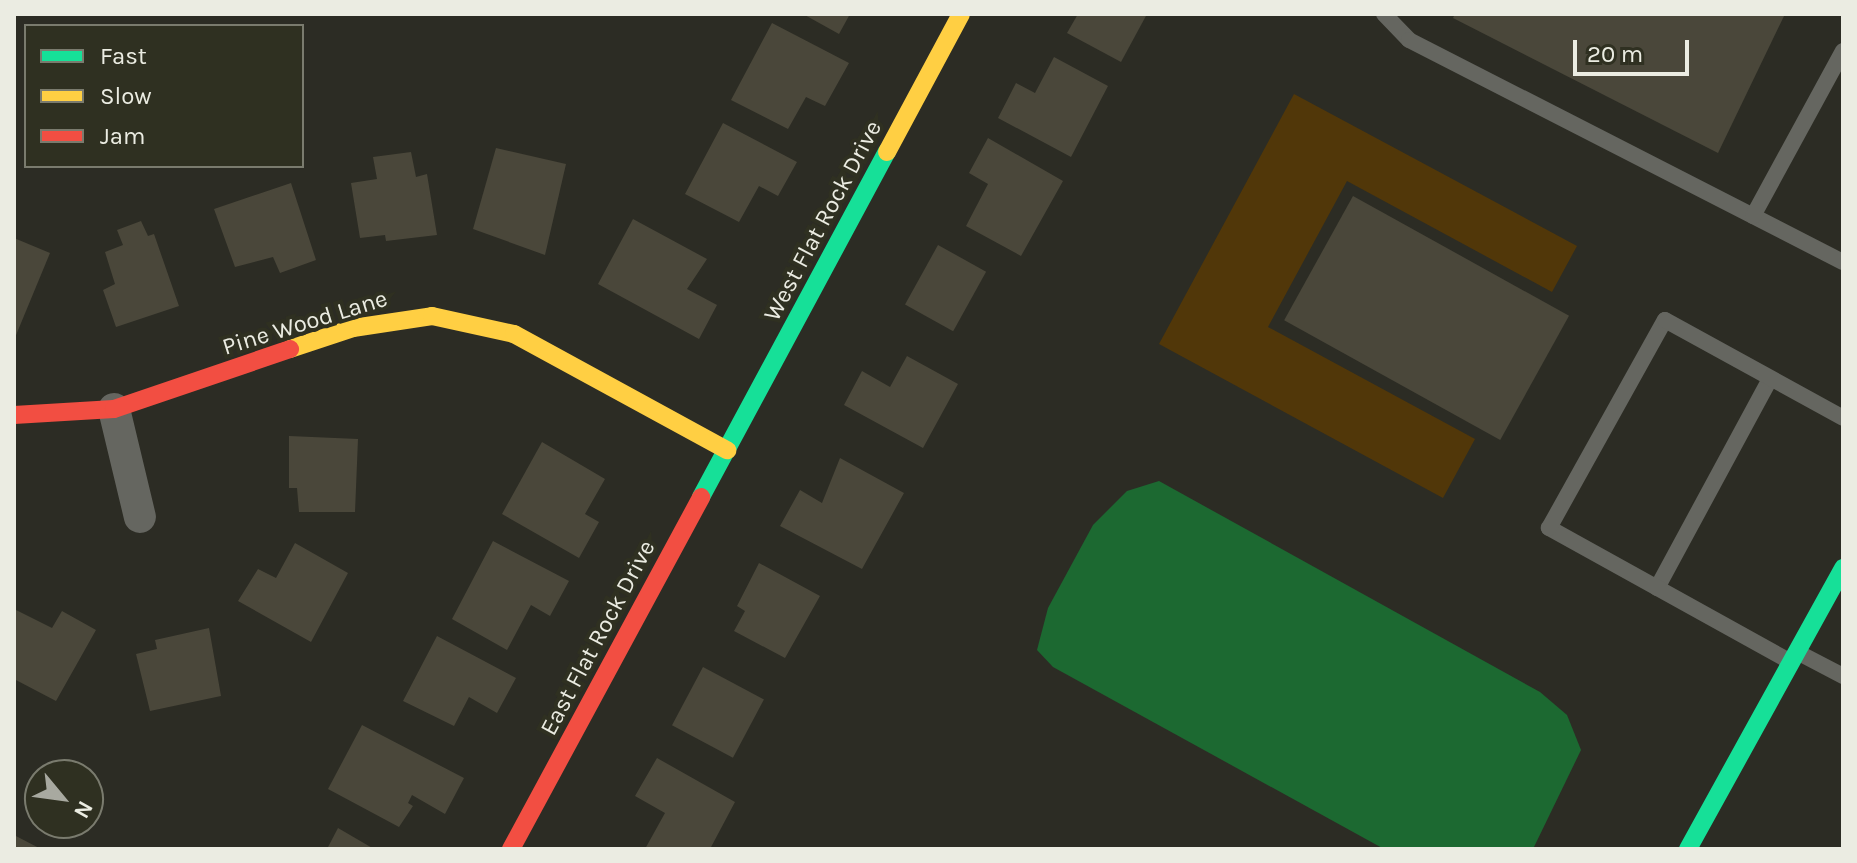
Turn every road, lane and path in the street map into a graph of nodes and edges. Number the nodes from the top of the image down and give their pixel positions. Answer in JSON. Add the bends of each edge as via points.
{"nodes":[{"id":1,"x":961,"y":14,"type":"edge"},
{"id":2,"x":1384,"y":14,"type":"edge"},
{"id":3,"x":1843,"y":51,"type":"edge"},
{"id":4,"x":1753,"y":216,"type":"junction"},
{"id":5,"x":1843,"y":262,"type":"edge"},
{"id":6,"x":1770,"y":379,"type":"junction"},
{"id":7,"x":114,"y":409,"type":"junction"},
{"id":8,"x":14,"y":415,"type":"edge"},
{"id":9,"x":1843,"y":418,"type":"edge"},
{"id":10,"x":727,"y":450,"type":"junction"},
{"id":11,"x":140,"y":517,"type":"dead end"},
{"id":12,"x":1843,"y":568,"type":"edge"},
{"id":13,"x":1657,"y":588,"type":"junction"},
{"id":14,"x":1794,"y":657,"type":"junction"},
{"id":15,"x":1843,"y":676,"type":"edge"},
{"id":16,"x":511,"y":849,"type":"edge"},
{"id":17,"x":1688,"y":849,"type":"edge"}],
"edges":[{"from":1,"to":10,"type":"street","name":"West Flat Rock Drive"},
{"from":2,"to":4,"type":"lane","via":[[1409,40]]},
{"from":3,"to":4,"type":"lane"},
{"from":4,"to":5,"type":"lane"},
{"from":6,"to":9,"type":"lane"},
{"from":6,"to":13,"type":"lane"},
{"from":6,"to":13,"type":"lane","via":[[1665,320],[1549,528]]},
{"from":7,"to":8,"type":"street","name":"Pine Wood Lane"},
{"from":7,"to":10,"type":"street","name":"Pine Wood Lane","via":[[353,328],[432,316],[514,334]]},
{"from":7,"to":11,"type":"street"},
{"from":10,"to":16,"type":"street","name":"East Flat Rock Drive"},
{"from":12,"to":14,"type":"street"},
{"from":13,"to":14,"type":"lane"},
{"from":14,"to":15,"type":"lane"},
{"from":14,"to":17,"type":"street"}]}
